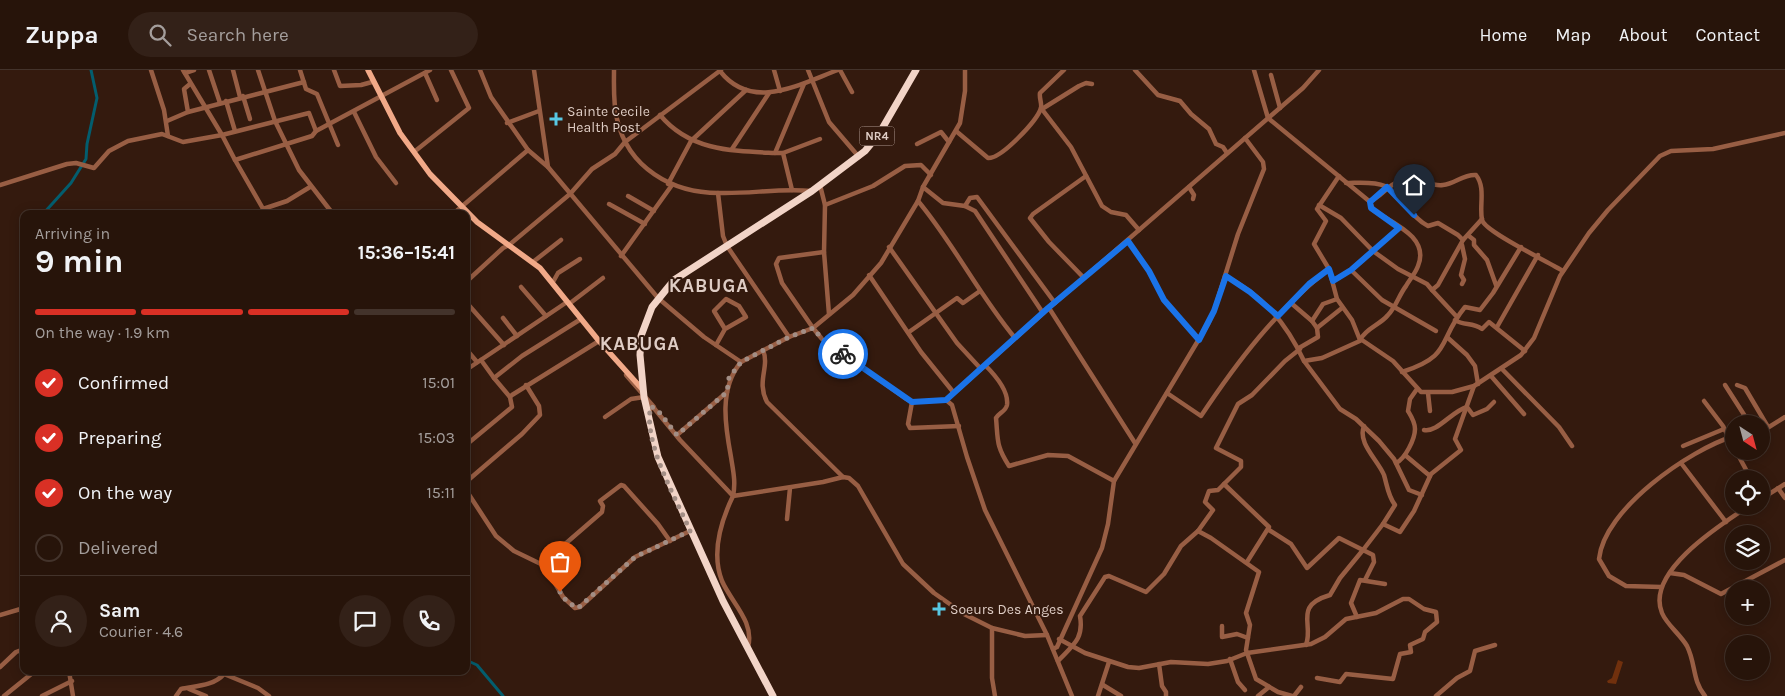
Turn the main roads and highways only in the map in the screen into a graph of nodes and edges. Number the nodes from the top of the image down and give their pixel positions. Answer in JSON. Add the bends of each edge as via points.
{"nodes":[{"id":1,"x":368,"y":70,"type":"edge"},
{"id":2,"x":916,"y":70,"type":"edge"},
{"id":3,"x":465,"y":210,"type":"edge"},
{"id":4,"x":470,"y":215,"type":"edge"},
{"id":5,"x":644,"y":394,"type":"junction"},
{"id":6,"x":774,"y":696,"type":"edge"}],
"edges":[{"from":1,"to":3,"type":"main road","via":[[400,133],[430,174]]},
{"from":2,"to":5,"type":"highway","number":"NR4","via":[[879,134],[859,157],[820,186],[674,280],[658,298],[646,319],[642,336],[640,355]]},
{"from":4,"to":5,"type":"main road","via":[[533,262],[553,282]]},
{"from":5,"to":6,"type":"highway","number":"NR4","via":[[658,457],[723,601]]}]}
